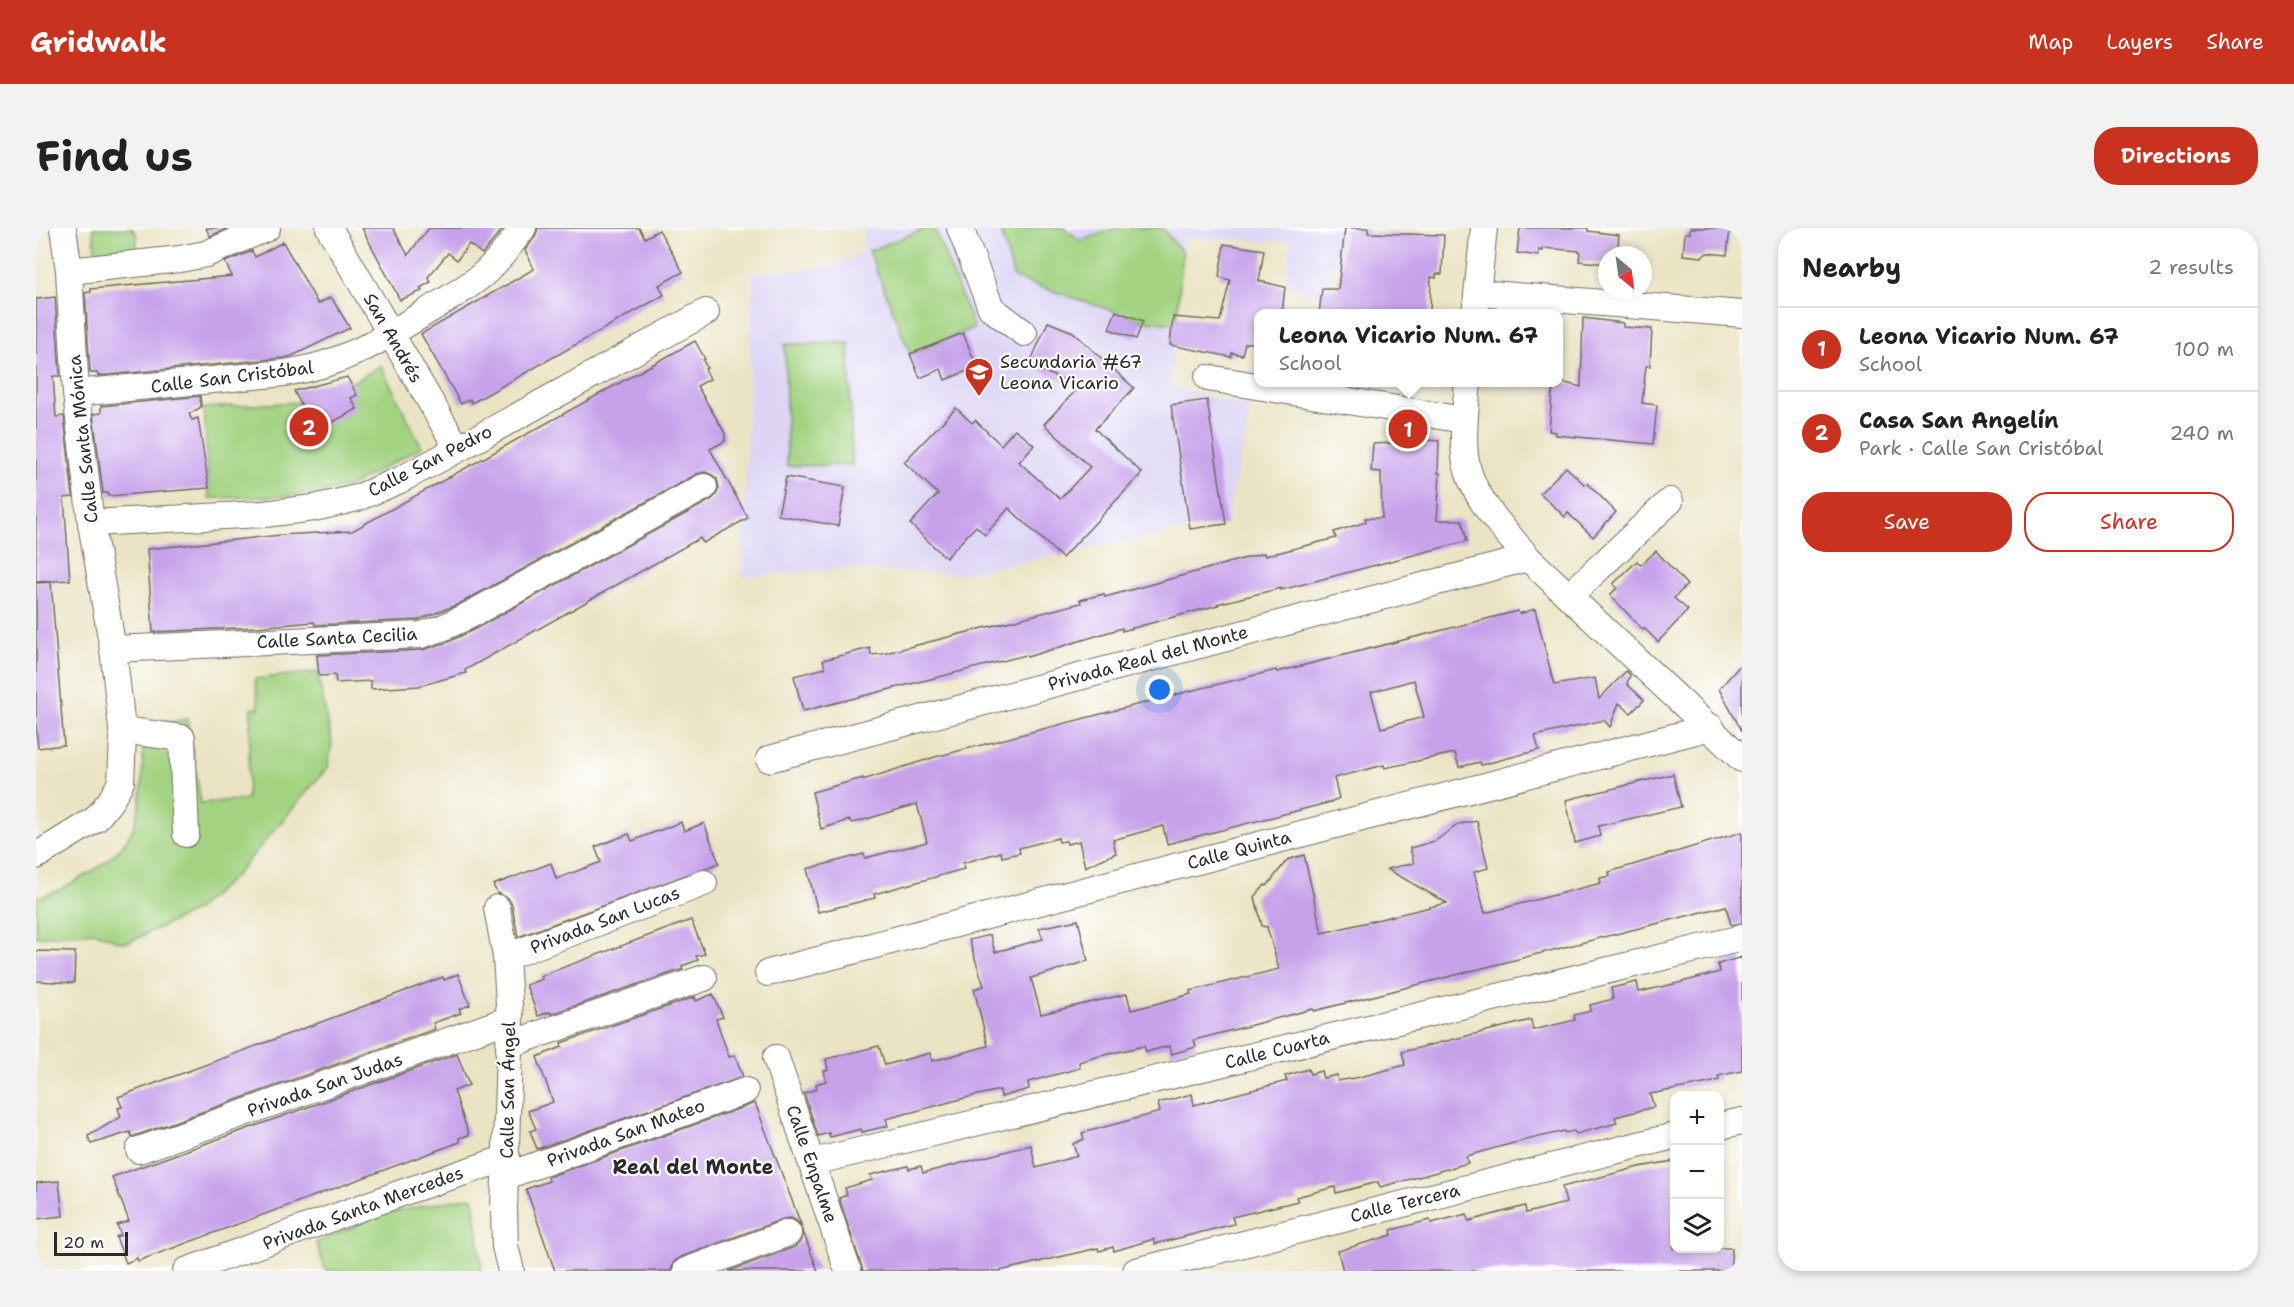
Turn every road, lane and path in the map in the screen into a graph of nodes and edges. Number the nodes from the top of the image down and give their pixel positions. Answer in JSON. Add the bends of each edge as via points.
{"nodes":[{"id":1,"x":63,"y":228,"type":"edge"},
{"id":2,"x":267,"y":228,"type":"edge"},
{"id":3,"x":329,"y":228,"type":"edge"},
{"id":4,"x":523,"y":228,"type":"edge"},
{"id":5,"x":960,"y":228,"type":"edge"},
{"id":6,"x":1484,"y":228,"type":"edge"},
{"id":7,"x":69,"y":272,"type":"junction"},
{"id":8,"x":1477,"y":303,"type":"edge"},
{"id":9,"x":706,"y":312,"type":"dead end"},
{"id":10,"x":1742,"y":314,"type":"edge"},
{"id":11,"x":391,"y":333,"type":"junction"},
{"id":12,"x":1024,"y":333,"type":"dead end"},
{"id":13,"x":1208,"y":378,"type":"dead end"},
{"id":14,"x":1254,"y":386,"type":"edge"},
{"id":15,"x":1263,"y":387,"type":"edge"},
{"id":16,"x":1467,"y":387,"type":"edge"},
{"id":17,"x":76,"y":393,"type":"junction"},
{"id":18,"x":1464,"y":420,"type":"junction"},
{"id":19,"x":458,"y":449,"type":"junction"},
{"id":20,"x":704,"y":487,"type":"dead end"},
{"id":21,"x":1670,"y":501,"type":"dead end"},
{"id":22,"x":91,"y":523,"type":"junction"},
{"id":23,"x":1528,"y":558,"type":"junction"},
{"id":24,"x":1569,"y":596,"type":"junction"},
{"id":25,"x":113,"y":649,"type":"junction"},
{"id":26,"x":1711,"y":728,"type":"junction"},
{"id":27,"x":122,"y":730,"type":"junction"},
{"id":28,"x":769,"y":759,"type":"dead end"},
{"id":29,"x":1742,"y":759,"type":"edge"},
{"id":30,"x":186,"y":834,"type":"dead end"},
{"id":31,"x":36,"y":856,"type":"edge"},
{"id":32,"x":704,"y":883,"type":"dead end"},
{"id":33,"x":497,"y":908,"type":"dead end"},
{"id":34,"x":1742,"y":938,"type":"edge"},
{"id":35,"x":506,"y":957,"type":"junction"},
{"id":36,"x":768,"y":973,"type":"dead end"},
{"id":37,"x":704,"y":978,"type":"dead end"},
{"id":38,"x":510,"y":1032,"type":"junction"},
{"id":39,"x":776,"y":1058,"type":"dead end"},
{"id":40,"x":745,"y":1091,"type":"dead end"},
{"id":41,"x":1742,"y":1121,"type":"edge"},
{"id":42,"x":1724,"y":1125,"type":"edge"},
{"id":43,"x":1670,"y":1137,"type":"edge"},
{"id":44,"x":139,"y":1150,"type":"dead end"},
{"id":45,"x":813,"y":1162,"type":"junction"},
{"id":46,"x":507,"y":1167,"type":"junction"},
{"id":47,"x":788,"y":1233,"type":"dead end"},
{"id":48,"x":186,"y":1271,"type":"edge"},
{"id":49,"x":511,"y":1271,"type":"edge"},
{"id":50,"x":686,"y":1271,"type":"edge"},
{"id":51,"x":848,"y":1271,"type":"edge"},
{"id":52,"x":1136,"y":1271,"type":"edge"}],
"edges":[{"from":1,"to":7,"type":"street","name":"Calle Santa Mónica"},
{"from":2,"to":7,"type":"street","via":[[206,255]]},
{"from":3,"to":11,"type":"street","name":"San Andrés"},
{"from":4,"to":11,"type":"street","name":"Calle San Cristóbal","via":[[482,276]]},
{"from":5,"to":12,"type":"street","via":[[991,308]]},
{"from":6,"to":8,"type":"street"},
{"from":7,"to":17,"type":"street","name":"Calle Santa Mónica"},
{"from":8,"to":10,"type":"street"},
{"from":9,"to":19,"type":"street","name":"Calle San Pedro"},
{"from":11,"to":17,"type":"street","name":"Calle San Cristóbal","via":[[342,360],[315,369]]},
{"from":11,"to":19,"type":"street","name":"San Andrés"},
{"from":13,"to":14,"type":"street"},
{"from":15,"to":18,"type":"street"},
{"from":16,"to":18,"type":"street"},
{"from":17,"to":22,"type":"street","name":"Calle Santa Mónica"},
{"from":18,"to":23,"type":"street","via":[[1470,476],[1486,505]]},
{"from":19,"to":22,"type":"street","name":"Calle San Pedro","via":[[357,498],[315,508]]},
{"from":20,"to":25,"type":"street","name":"Calle Santa Cecilia","via":[[466,617],[421,635]]},
{"from":21,"to":24,"type":"street"},
{"from":22,"to":25,"type":"street","name":"Calle Santa Mónica"},
{"from":23,"to":24,"type":"street"},
{"from":23,"to":28,"type":"street","name":"Privada Real del Monte"},
{"from":24,"to":26,"type":"street"},
{"from":25,"to":27,"type":"street"},
{"from":26,"to":29,"type":"street"},
{"from":26,"to":36,"type":"street","name":"Calle Quinta"},
{"from":27,"to":30,"type":"street","via":[[182,738]]},
{"from":27,"to":31,"type":"street","via":[[120,782],[111,800],[96,819]]},
{"from":32,"to":35,"type":"street","name":"Privada San Lucas"},
{"from":33,"to":35,"type":"street","name":"Calle San Ángel"},
{"from":34,"to":45,"type":"street","name":"Calle Cuarta"},
{"from":35,"to":38,"type":"street","name":"Calle San Ángel"},
{"from":37,"to":38,"type":"street","name":"Privada San Judas"},
{"from":38,"to":44,"type":"street","name":"Privada San Judas"},
{"from":38,"to":46,"type":"street","name":"Calle San Ángel"},
{"from":39,"to":45,"type":"street","name":"Calle Enpalme"},
{"from":40,"to":46,"type":"street","name":"Privada San Mateo"},
{"from":41,"to":42,"type":"street"},
{"from":43,"to":52,"type":"street","name":"Calle Tercera"},
{"from":45,"to":51,"type":"street","name":"Calle Enpalme"},
{"from":46,"to":48,"type":"street","name":"Privada Santa Mercedes","via":[[407,1191]]},
{"from":46,"to":49,"type":"street","name":"Calle San Ángel","via":[[505,1246]]},
{"from":47,"to":50,"type":"street"}]}
